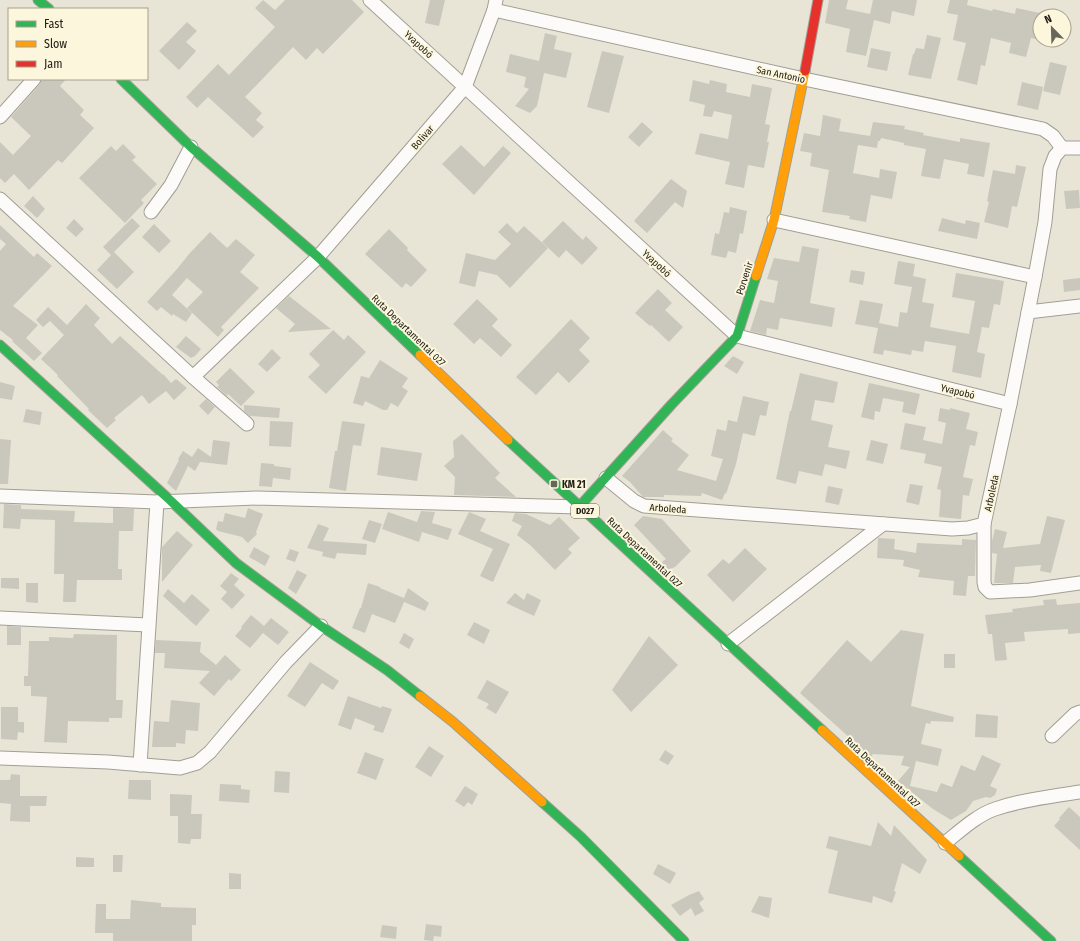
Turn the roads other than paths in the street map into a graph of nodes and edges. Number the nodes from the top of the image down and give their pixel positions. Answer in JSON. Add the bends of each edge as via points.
{"nodes":[{"id":1,"x":370,"y":0,"type":"edge"},
{"id":2,"x":818,"y":0,"type":"edge"},
{"id":3,"x":495,"y":5,"type":"edge"},
{"id":4,"x":804,"y":79,"type":"junction"},
{"id":5,"x":33,"y":80,"type":"edge"},
{"id":6,"x":122,"y":80,"type":"edge"},
{"id":7,"x":465,"y":87,"type":"junction"},
{"id":8,"x":0,"y":117,"type":"edge"},
{"id":9,"x":191,"y":147,"type":"junction"},
{"id":10,"x":1062,"y":148,"type":"junction"},
{"id":11,"x":1080,"y":148,"type":"edge"},
{"id":12,"x":0,"y":200,"type":"edge"},
{"id":13,"x":151,"y":212,"type":"dead end"},
{"id":14,"x":774,"y":220,"type":"junction"},
{"id":15,"x":318,"y":257,"type":"junction"},
{"id":16,"x":1035,"y":277,"type":"junction"},
{"id":17,"x":1080,"y":306,"type":"edge"},
{"id":18,"x":1028,"y":312,"type":"junction"},
{"id":19,"x":737,"y":336,"type":"junction"},
{"id":20,"x":0,"y":345,"type":"edge"},
{"id":21,"x":193,"y":377,"type":"junction"},
{"id":22,"x":1010,"y":404,"type":"junction"},
{"id":23,"x":247,"y":424,"type":"dead end"},
{"id":24,"x":606,"y":478,"type":"junction"},
{"id":25,"x":0,"y":496,"type":"edge"},
{"id":26,"x":171,"y":500,"type":"junction"},
{"id":27,"x":157,"y":502,"type":"junction"},
{"id":28,"x":579,"y":506,"type":"junction"},
{"id":29,"x":883,"y":524,"type":"junction"},
{"id":30,"x":984,"y":524,"type":"junction"},
{"id":31,"x":1080,"y":584,"type":"edge"},
{"id":32,"x":0,"y":618,"type":"edge"},
{"id":33,"x":148,"y":625,"type":"junction"},
{"id":34,"x":321,"y":626,"type":"junction"},
{"id":35,"x":728,"y":644,"type":"junction"},
{"id":36,"x":1080,"y":712,"type":"edge"},
{"id":37,"x":1052,"y":736,"type":"dead end"},
{"id":38,"x":0,"y":758,"type":"edge"},
{"id":39,"x":140,"y":765,"type":"junction"},
{"id":40,"x":1080,"y":792,"type":"edge"},
{"id":41,"x":945,"y":843,"type":"junction"},
{"id":42,"x":684,"y":941,"type":"edge"},
{"id":43,"x":1051,"y":941,"type":"edge"}],
"edges":[{"from":1,"to":7,"type":"street","name":"Yvapobó"},
{"from":2,"to":4,"type":"street","name":"Porvenir"},
{"from":3,"to":4,"type":"street","name":"San Antonio"},
{"from":3,"to":7,"type":"street","name":"Bolivar"},
{"from":4,"to":10,"type":"street","name":"San Antonio","via":[[1043,129],[1053,136]]},
{"from":4,"to":14,"type":"street","name":"Porvenir"},
{"from":5,"to":8,"type":"street"},
{"from":6,"to":9,"type":"street","name":"Ruta Departamental 027","number":"D027"},
{"from":7,"to":15,"type":"street","name":"Bolivar"},
{"from":7,"to":19,"type":"street","name":"Yvapobó"},
{"from":9,"to":13,"type":"street","via":[[172,185]]},
{"from":9,"to":15,"type":"street","name":"Ruta Departamental 027","number":"D027"},
{"from":10,"to":11,"type":"street"},
{"from":10,"to":16,"type":"street","name":"Arboleda","via":[[1055,156],[1050,169],[1045,222]]},
{"from":12,"to":21,"type":"street"},
{"from":14,"to":16,"type":"street"},
{"from":14,"to":19,"type":"street","name":"Porvenir"},
{"from":15,"to":21,"type":"street","name":"Bolivar"},
{"from":15,"to":28,"type":"street","name":"Ruta Departamental 027","number":"D027"},
{"from":16,"to":18,"type":"street","name":"Arboleda"},
{"from":17,"to":18,"type":"street"},
{"from":18,"to":22,"type":"street","name":"Arboleda"},
{"from":19,"to":22,"type":"street","name":"Yvapobó"},
{"from":19,"to":24,"type":"street","name":"Porvenir"},
{"from":20,"to":26,"type":"street"},
{"from":21,"to":23,"type":"street"},
{"from":22,"to":30,"type":"street","name":"Arboleda"},
{"from":24,"to":28,"type":"street","name":"Porvenir"},
{"from":24,"to":29,"type":"street","name":"Arboleda","via":[[644,506]]},
{"from":25,"to":27,"type":"street"},
{"from":26,"to":27,"type":"street"},
{"from":26,"to":28,"type":"street","via":[[257,498]]},
{"from":26,"to":34,"type":"street","via":[[236,563]]},
{"from":27,"to":33,"type":"street"},
{"from":28,"to":35,"type":"street","name":"Ruta Departamental 027","number":"D027"},
{"from":29,"to":30,"type":"street","name":"Arboleda","via":[[952,529]]},
{"from":29,"to":35,"type":"street"},
{"from":30,"to":31,"type":"street","via":[[984,582],[990,592]]},
{"from":32,"to":33,"type":"street"},
{"from":33,"to":39,"type":"street"},
{"from":34,"to":39,"type":"street","via":[[286,662],[210,752],[197,763],[180,768]]},
{"from":34,"to":42,"type":"street","via":[[387,670],[453,722],[581,837]]},
{"from":35,"to":41,"type":"street","name":"Ruta Departamental 027","number":"D027"},
{"from":36,"to":37,"type":"street"},
{"from":38,"to":39,"type":"street"},
{"from":40,"to":41,"type":"street","via":[[994,809],[968,824]]},
{"from":41,"to":43,"type":"street","name":"Ruta Departamental 027","number":"D027"}]}
